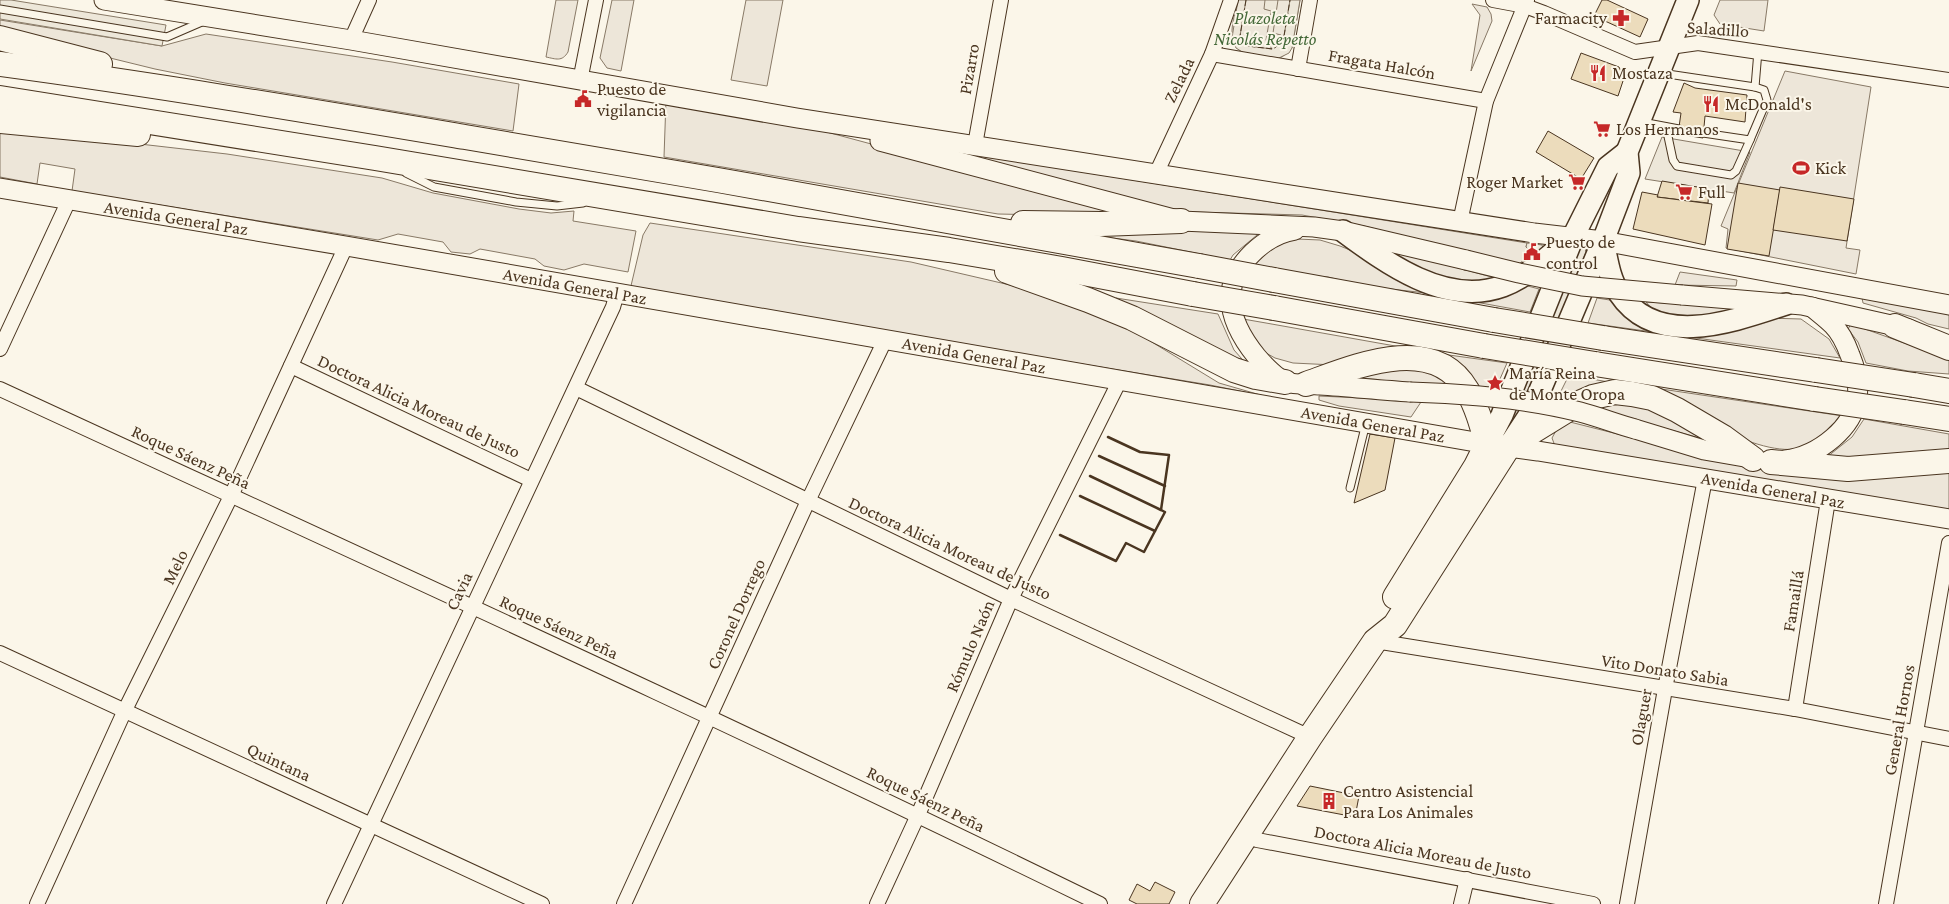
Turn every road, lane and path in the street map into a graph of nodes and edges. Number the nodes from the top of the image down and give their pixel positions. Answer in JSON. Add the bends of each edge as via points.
{"nodes":[{"id":1,"x":104,"y":0,"type":"edge"},
{"id":2,"x":369,"y":0,"type":"edge"},
{"id":3,"x":596,"y":0,"type":"edge"},
{"id":4,"x":1000,"y":0,"type":"edge"},
{"id":5,"x":1231,"y":0,"type":"edge"},
{"id":6,"x":1310,"y":0,"type":"edge"},
{"id":7,"x":1493,"y":0,"type":"edge"},
{"id":8,"x":1688,"y":0,"type":"edge"},
{"id":9,"x":1526,"y":3,"type":"edge"},
{"id":10,"x":0,"y":9,"type":"edge"},
{"id":11,"x":211,"y":17,"type":"junction"},
{"id":12,"x":0,"y":38,"type":"edge"},
{"id":13,"x":351,"y":40,"type":"junction"},
{"id":14,"x":1669,"y":46,"type":"junction"},
{"id":15,"x":1758,"y":51,"type":"junction"},
{"id":16,"x":1212,"y":54,"type":"junction"},
{"id":17,"x":0,"y":64,"type":"edge"},
{"id":18,"x":1298,"y":69,"type":"junction"},
{"id":19,"x":1659,"y":72,"type":"junction"},
{"id":20,"x":1949,"y":80,"type":"edge"},
{"id":21,"x":580,"y":81,"type":"junction"},
{"id":22,"x":1755,"y":87,"type":"junction"},
{"id":23,"x":223,"y":96,"type":"junction"},
{"id":24,"x":0,"y":98,"type":"edge"},
{"id":25,"x":1486,"y":101,"type":"junction"},
{"id":26,"x":797,"y":118,"type":"junction"},
{"id":27,"x":0,"y":121,"type":"edge"},
{"id":28,"x":1639,"y":122,"type":"junction"},
{"id":29,"x":1666,"y":127,"type":"junction"},
{"id":30,"x":1678,"y":129,"type":"dead end"},
{"id":31,"x":1703,"y":133,"type":"dead end"},
{"id":32,"x":257,"y":139,"type":"junction"},
{"id":33,"x":1750,"y":140,"type":"junction"},
{"id":34,"x":975,"y":145,"type":"junction"},
{"id":35,"x":1627,"y":152,"type":"junction"},
{"id":36,"x":1156,"y":174,"type":"junction"},
{"id":37,"x":0,"y":188,"type":"edge"},
{"id":38,"x":70,"y":200,"type":"junction"},
{"id":39,"x":1181,"y":221,"type":"junction"},
{"id":40,"x":1460,"y":222,"type":"junction"},
{"id":41,"x":964,"y":223,"type":"junction"},
{"id":42,"x":1314,"y":227,"type":"junction"},
{"id":43,"x":1343,"y":231,"type":"junction"},
{"id":44,"x":1572,"y":237,"type":"junction"},
{"id":45,"x":1603,"y":242,"type":"junction"},
{"id":46,"x":346,"y":246,"type":"junction"},
{"id":47,"x":949,"y":250,"type":"junction"},
{"id":48,"x":618,"y":293,"type":"junction"},
{"id":49,"x":1786,"y":304,"type":"junction"},
{"id":50,"x":1949,"y":305,"type":"edge"},
{"id":51,"x":1812,"y":307,"type":"junction"},
{"id":52,"x":1895,"y":326,"type":"junction"},
{"id":53,"x":1949,"y":338,"type":"edge"},
{"id":54,"x":885,"y":340,"type":"junction"},
{"id":55,"x":1949,"y":348,"type":"edge"},
{"id":56,"x":0,"y":349,"type":"edge"},
{"id":57,"x":291,"y":366,"type":"junction"},
{"id":58,"x":1120,"y":380,"type":"junction"},
{"id":59,"x":1295,"y":383,"type":"junction"},
{"id":60,"x":576,"y":388,"type":"junction"},
{"id":61,"x":0,"y":390,"type":"edge"},
{"id":62,"x":1949,"y":391,"type":"edge"},
{"id":63,"x":1949,"y":419,"type":"edge"},
{"id":64,"x":1366,"y":423,"type":"junction"},
{"id":65,"x":1498,"y":445,"type":"junction"},
{"id":66,"x":1762,"y":460,"type":"junction"},
{"id":67,"x":1949,"y":461,"type":"edge"},
{"id":68,"x":1705,"y":479,"type":"junction"},
{"id":69,"x":531,"y":480,"type":"junction"},
{"id":70,"x":1350,"y":488,"type":"dead end"},
{"id":71,"x":231,"y":496,"type":"junction"},
{"id":72,"x":1828,"y":500,"type":"junction"},
{"id":73,"x":808,"y":501,"type":"junction"},
{"id":74,"x":1949,"y":519,"type":"edge"},
{"id":75,"x":1949,"y":543,"type":"edge"},
{"id":76,"x":1011,"y":599,"type":"junction"},
{"id":77,"x":473,"y":607,"type":"junction"},
{"id":78,"x":1375,"y":641,"type":"junction"},
{"id":79,"x":2,"y":659,"type":"edge"},
{"id":80,"x":1665,"y":689,"type":"junction"},
{"id":81,"x":1795,"y":709,"type":"junction"},
{"id":82,"x":125,"y":710,"type":"junction"},
{"id":83,"x":710,"y":717,"type":"junction"},
{"id":84,"x":1916,"y":733,"type":"junction"},
{"id":85,"x":1310,"y":737,"type":"junction"},
{"id":86,"x":1949,"y":739,"type":"edge"},
{"id":87,"x":918,"y":815,"type":"junction"},
{"id":88,"x":371,"y":825,"type":"junction"},
{"id":89,"x":1247,"y":836,"type":"junction"},
{"id":90,"x":1467,"y":879,"type":"junction"},
{"id":91,"x":38,"y":904,"type":"edge"},
{"id":92,"x":334,"y":904,"type":"edge"},
{"id":93,"x":542,"y":904,"type":"edge"},
{"id":94,"x":624,"y":904,"type":"edge"},
{"id":95,"x":877,"y":904,"type":"edge"},
{"id":96,"x":1100,"y":904,"type":"edge"},
{"id":97,"x":1202,"y":904,"type":"edge"},
{"id":98,"x":1461,"y":904,"type":"edge"},
{"id":99,"x":1593,"y":904,"type":"edge"},
{"id":100,"x":1627,"y":904,"type":"edge"},
{"id":101,"x":1886,"y":904,"type":"edge"}],
"edges":[{"from":1,"to":11,"type":"street"},
{"from":2,"to":13,"type":"street"},
{"from":3,"to":21,"type":"street"},
{"from":4,"to":34,"type":"street","name":"Pizarro"},
{"from":5,"to":16,"type":"street","name":"Zelada"},
{"from":6,"to":18,"type":"street"},
{"from":7,"to":9,"type":"street","name":"Saladillo"},
{"from":8,"to":14,"type":"main road"},
{"from":9,"to":14,"type":"street","name":"Saladillo","via":[[1635,52]]},
{"from":9,"to":25,"type":"street"},
{"from":10,"to":11,"type":"lane","via":[[167,37]]},
{"from":11,"to":13,"type":"street"},
{"from":12,"to":23,"type":"highway"},
{"from":13,"to":21,"type":"street"},
{"from":14,"to":15,"type":"street","name":"Saladillo","via":[[1698,43]]},
{"from":14,"to":19,"type":"main road"},
{"from":15,"to":20,"type":"street","name":"Saladillo"},
{"from":15,"to":22,"type":"lane"},
{"from":16,"to":18,"type":"street","name":"Fragata Halcón"},
{"from":16,"to":36,"type":"street","name":"Zelada"},
{"from":17,"to":23,"type":"highway"},
{"from":18,"to":25,"type":"street","name":"Fragata Halcón"},
{"from":19,"to":22,"type":"lane"},
{"from":19,"to":28,"type":"main road"},
{"from":21,"to":26,"type":"street"},
{"from":22,"to":33,"type":"lane","via":[[1764,90],[1766,100]]},
{"from":23,"to":41,"type":"highway"},
{"from":24,"to":32,"type":"highway"},
{"from":25,"to":40,"type":"street"},
{"from":26,"to":34,"type":"street"},
{"from":26,"to":39,"type":"street"},
{"from":27,"to":32,"type":"highway","via":[[120,133]]},
{"from":28,"to":29,"type":"lane"},
{"from":28,"to":35,"type":"main road"},
{"from":29,"to":30,"type":"lane"},
{"from":29,"to":33,"type":"lane","via":[[1677,166],[1722,174],[1731,175],[1736,171]]},
{"from":31,"to":33,"type":"lane"},
{"from":32,"to":47,"type":"highway"},
{"from":34,"to":36,"type":"street"},
{"from":35,"to":44,"type":"main road","via":[[1608,168]]},
{"from":35,"to":45,"type":"main road","via":[[1629,173]]},
{"from":36,"to":40,"type":"street"},
{"from":37,"to":38,"type":"street","name":"Avenida General Paz"},
{"from":38,"to":46,"type":"street","name":"Avenida General Paz"},
{"from":38,"to":56,"type":"street"},
{"from":39,"to":41,"type":"highway"},
{"from":39,"to":42,"type":"street"},
{"from":40,"to":44,"type":"street"},
{"from":41,"to":62,"type":"highway","bridge":true,"via":[[1494,320]]},
{"from":42,"to":43,"type":"street"},
{"from":42,"to":59,"type":"street","via":[[1284,231],[1273,236],[1242,264],[1230,296],[1239,331],[1249,348],[1262,364]]},
{"from":43,"to":44,"type":"main road","via":[[1379,258],[1418,278],[1461,291],[1502,286],[1530,270]]},
{"from":43,"to":49,"type":"street","bridge":true,"via":[[1582,286]]},
{"from":44,"to":45,"type":"street"},
{"from":44,"to":65,"type":"main road","via":[[1502,415]]},
{"from":45,"to":49,"type":"main road","via":[[1611,277],[1619,292],[1638,313],[1659,322],[1701,326],[1734,321]]},
{"from":45,"to":50,"type":"street"},
{"from":45,"to":65,"type":"main road","via":[[1530,414]]},
{"from":46,"to":48,"type":"street","name":"Avenida General Paz"},
{"from":46,"to":57,"type":"street","name":"Melo"},
{"from":47,"to":59,"type":"highway","via":[[1114,311],[1234,370]]},
{"from":47,"to":63,"type":"highway","bridge":true,"via":[[1484,346]]},
{"from":48,"to":54,"type":"street","name":"Avenida General Paz"},
{"from":48,"to":60,"type":"street","name":"Cavia"},
{"from":49,"to":51,"type":"street"},
{"from":51,"to":52,"type":"street"},
{"from":51,"to":66,"type":"street","via":[[1834,325],[1843,338],[1856,372],[1857,403],[1838,433],[1823,446],[1799,458]]},
{"from":52,"to":53,"type":"street"},
{"from":52,"to":55,"type":"highway"},
{"from":54,"to":58,"type":"street","name":"Avenida General Paz"},
{"from":54,"to":73,"type":"street","name":"Coronel Dorrego"},
{"from":57,"to":69,"type":"street","name":"Doctora Alicia Moreau de Justo"},
{"from":57,"to":71,"type":"street","name":"Melo"},
{"from":58,"to":64,"type":"street","name":"Avenida General Paz"},
{"from":58,"to":76,"type":"street","name":"Rómulo Naón"},
{"from":59,"to":65,"type":"highway","via":[[1372,362],[1397,358],[1432,361],[1452,372],[1468,391],[1478,415]]},
{"from":59,"to":66,"type":"street","bridge":true,"via":[[1476,395],[1531,402],[1582,412],[1704,450]]},
{"from":60,"to":69,"type":"street","name":"Cavia"},
{"from":60,"to":73,"type":"street","name":"Doctora Alicia Moreau de Justo"},
{"from":61,"to":71,"type":"street","name":"Roque Sáenz Peña"},
{"from":64,"to":65,"type":"street","name":"Avenida General Paz"},
{"from":64,"to":70,"type":"lane"},
{"from":65,"to":66,"type":"highway","via":[[1577,404],[1615,392],[1665,404]]},
{"from":65,"to":68,"type":"street","name":"Avenida General Paz"},
{"from":65,"to":78,"type":"highway","via":[[1476,466],[1378,623]]},
{"from":66,"to":67,"type":"highway","via":[[1848,469]]},
{"from":68,"to":72,"type":"street","name":"Avenida General Paz"},
{"from":68,"to":80,"type":"street","name":"Olaguer"},
{"from":69,"to":77,"type":"street","name":"Cavia"},
{"from":71,"to":77,"type":"street","name":"Roque Sáenz Peña"},
{"from":71,"to":82,"type":"street","name":"Melo"},
{"from":72,"to":74,"type":"street","name":"Avenida General Paz"},
{"from":72,"to":81,"type":"street","name":"Famaillá"},
{"from":73,"to":76,"type":"street","name":"Doctora Alicia Moreau de Justo"},
{"from":73,"to":83,"type":"street","name":"Coronel Dorrego"},
{"from":75,"to":84,"type":"street","name":"General Hornos"},
{"from":76,"to":85,"type":"street","name":"Doctora Alicia Moreau de Justo"},
{"from":76,"to":87,"type":"street","name":"Rómulo Naón"},
{"from":77,"to":83,"type":"street","name":"Roque Sáenz Peña"},
{"from":77,"to":88,"type":"street","name":"Cavia"},
{"from":78,"to":80,"type":"street","name":"Vito Donato Sabia"},
{"from":78,"to":85,"type":"highway"},
{"from":79,"to":82,"type":"street","name":"Quintana"},
{"from":80,"to":81,"type":"street","name":"Vito Donato Sabia"},
{"from":80,"to":100,"type":"street","name":"Olaguer"},
{"from":81,"to":84,"type":"street","name":"Vito Donato Sabia"},
{"from":82,"to":88,"type":"street","name":"Quintana"},
{"from":82,"to":91,"type":"street","name":"Melo"},
{"from":83,"to":87,"type":"street","name":"Roque Sáenz Peña"},
{"from":83,"to":94,"type":"street","name":"Coronel Dorrego"},
{"from":84,"to":86,"type":"street","name":"Vito Donato Sabia"},
{"from":84,"to":101,"type":"street","name":"General Hornos"},
{"from":85,"to":89,"type":"highway"},
{"from":87,"to":95,"type":"street","name":"Rómulo Naón"},
{"from":87,"to":96,"type":"street","name":"Roque Sáenz Peña"},
{"from":88,"to":92,"type":"street","name":"Cavia"},
{"from":88,"to":93,"type":"street","name":"Quintana"},
{"from":89,"to":90,"type":"street","name":"Doctora Alicia Moreau de Justo"},
{"from":89,"to":97,"type":"highway"},
{"from":90,"to":98,"type":"street"},
{"from":90,"to":99,"type":"street","name":"Doctora Alicia Moreau de Justo"}]}
